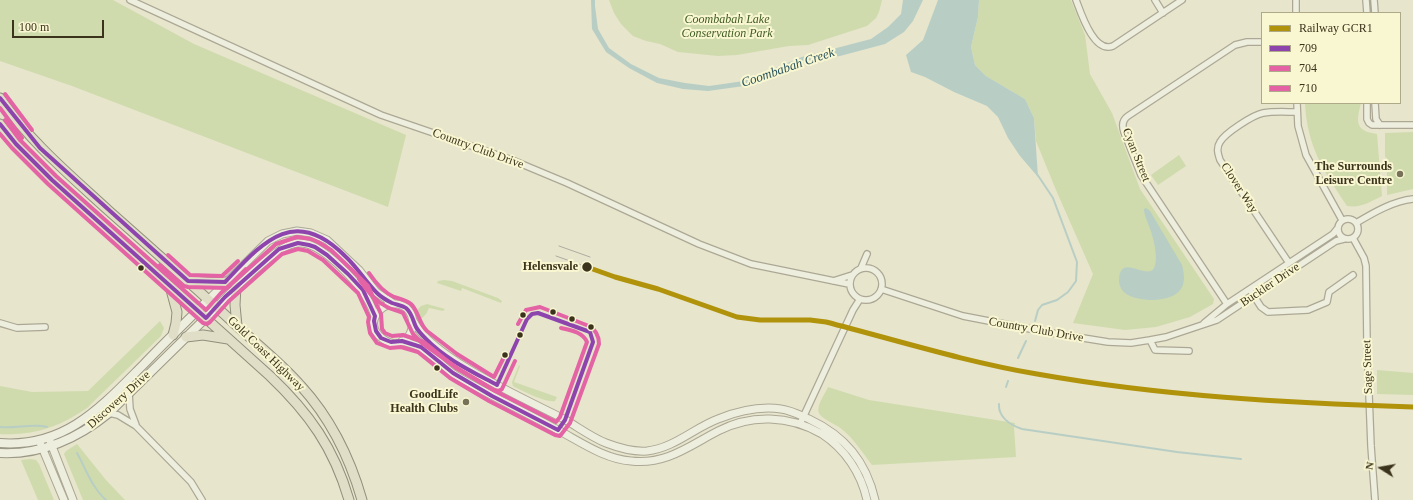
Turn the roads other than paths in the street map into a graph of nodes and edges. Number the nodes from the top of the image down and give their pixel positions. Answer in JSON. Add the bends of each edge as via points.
{"nodes":[{"id":1,"x":130,"y":0,"type":"edge"},
{"id":2,"x":1076,"y":0,"type":"edge"},
{"id":3,"x":1154,"y":0,"type":"edge"},
{"id":4,"x":1182,"y":0,"type":"edge"},
{"id":5,"x":1296,"y":0,"type":"edge"},
{"id":6,"x":1366,"y":0,"type":"edge"},
{"id":7,"x":1374,"y":0,"type":"edge"},
{"id":8,"x":1296,"y":12,"type":"edge"},
{"id":9,"x":1366,"y":12,"type":"edge"},
{"id":10,"x":1374,"y":12,"type":"edge"},
{"id":11,"x":1163,"y":13,"type":"junction"},
{"id":12,"x":1261,"y":42,"type":"edge"},
{"id":13,"x":0,"y":98,"type":"edge"},
{"id":14,"x":1297,"y":104,"type":"edge"},
{"id":15,"x":1367,"y":104,"type":"edge"},
{"id":16,"x":1375,"y":104,"type":"edge"},
{"id":17,"x":1297,"y":112,"type":"junction"},
{"id":18,"x":0,"y":124,"type":"edge"},
{"id":19,"x":1380,"y":125,"type":"junction"},
{"id":20,"x":1413,"y":125,"type":"edge"},
{"id":21,"x":1413,"y":199,"type":"edge"},
{"id":22,"x":1342,"y":220,"type":"junction"},
{"id":23,"x":1356,"y":223,"type":"junction"},
{"id":24,"x":1337,"y":229,"type":"junction"},
{"id":25,"x":1344,"y":238,"type":"junction"},
{"id":26,"x":1353,"y":238,"type":"junction"},
{"id":27,"x":1289,"y":264,"type":"junction"},
{"id":28,"x":861,"y":268,"type":"junction"},
{"id":29,"x":869,"y":268,"type":"junction"},
{"id":30,"x":852,"y":275,"type":"junction"},
{"id":31,"x":1353,"y":275,"type":"dead end"},
{"id":32,"x":188,"y":281,"type":"junction"},
{"id":33,"x":831,"y":281,"type":"junction"},
{"id":34,"x":225,"y":282,"type":"junction"},
{"id":35,"x":849,"y":284,"type":"junction"},
{"id":36,"x":170,"y":286,"type":"junction"},
{"id":37,"x":236,"y":286,"type":"junction"},
{"id":38,"x":881,"y":288,"type":"junction"},
{"id":39,"x":1250,"y":289,"type":"junction"},
{"id":40,"x":854,"y":294,"type":"junction"},
{"id":41,"x":1254,"y":296,"type":"junction"},
{"id":42,"x":209,"y":299,"type":"junction"},
{"id":43,"x":860,"y":299,"type":"junction"},
{"id":44,"x":394,"y":304,"type":"junction"},
{"id":45,"x":1227,"y":304,"type":"junction"},
{"id":46,"x":217,"y":306,"type":"junction"},
{"id":47,"x":852,"y":310,"type":"junction"},
{"id":48,"x":197,"y":311,"type":"junction"},
{"id":49,"x":375,"y":316,"type":"junction"},
{"id":50,"x":206,"y":318,"type":"junction"},
{"id":51,"x":414,"y":322,"type":"junction"},
{"id":52,"x":0,"y":323,"type":"edge"},
{"id":53,"x":237,"y":326,"type":"junction"},
{"id":54,"x":45,"y":327,"type":"dead end"},
{"id":55,"x":1195,"y":328,"type":"junction"},
{"id":56,"x":173,"y":335,"type":"junction"},
{"id":57,"x":186,"y":337,"type":"junction"},
{"id":58,"x":228,"y":339,"type":"junction"},
{"id":59,"x":1150,"y":340,"type":"junction"},
{"id":60,"x":402,"y":341,"type":"junction"},
{"id":61,"x":1190,"y":351,"type":"dead end"},
{"id":62,"x":497,"y":385,"type":"junction"},
{"id":63,"x":129,"y":393,"type":"junction"},
{"id":64,"x":492,"y":396,"type":"junction"},
{"id":65,"x":109,"y":413,"type":"junction"},
{"id":66,"x":802,"y":416,"type":"junction"},
{"id":67,"x":800,"y":424,"type":"junction"},
{"id":68,"x":136,"y":426,"type":"junction"},
{"id":69,"x":48,"y":437,"type":"junction"},
{"id":70,"x":39,"y":440,"type":"junction"},
{"id":71,"x":0,"y":443,"type":"edge"},
{"id":72,"x":52,"y":446,"type":"junction"},
{"id":73,"x":42,"y":449,"type":"junction"},
{"id":74,"x":0,"y":453,"type":"edge"},
{"id":75,"x":64,"y":500,"type":"edge"},
{"id":76,"x":73,"y":500,"type":"edge"},
{"id":77,"x":202,"y":500,"type":"edge"},
{"id":78,"x":349,"y":500,"type":"edge"},
{"id":79,"x":362,"y":500,"type":"edge"},
{"id":80,"x":867,"y":500,"type":"edge"},
{"id":81,"x":875,"y":500,"type":"edge"},
{"id":82,"x":1375,"y":500,"type":"edge"}],
"edges":[{"from":1,"to":33,"type":"street","name":"Country Club Drive","via":[[381,115],[518,163],[699,244],[751,264]]},
{"from":2,"to":11,"type":"street","via":[[1097,42],[1107,48]]},
{"from":3,"to":11,"type":"street"},
{"from":4,"to":11,"type":"street"},
{"from":5,"to":8,"type":"street"},
{"from":6,"to":9,"type":"street"},
{"from":7,"to":10,"type":"street"},
{"from":12,"to":45,"type":"street","name":"Cyan Street","via":[[1235,45],[1128,116],[1123,125],[1142,175]]},
{"from":13,"to":32,"type":"highway","name":"Gold Coast Highway","via":[[40,148]]},
{"from":14,"to":17,"type":"street"},
{"from":15,"to":19,"type":"street","via":[[1369,123]]},
{"from":16,"to":19,"type":"street","via":[[1376,118]]},
{"from":17,"to":22,"type":"street","via":[[1306,155]]},
{"from":17,"to":27,"type":"street","name":"Clover Way","via":[[1259,114],[1229,133],[1219,142],[1218,148],[1220,160]]},
{"from":18,"to":36,"type":"highway","name":"Gold Coast Highway","via":[[38,166]]},
{"from":19,"to":20,"type":"street"},
{"from":21,"to":23,"type":"street","via":[[1386,207]]},
{"from":22,"to":23,"type":"street","via":[[1351,219]]},
{"from":22,"to":24,"type":"street"},
{"from":23,"to":26,"type":"street","via":[[1358,230]]},
{"from":24,"to":25,"type":"street"},
{"from":24,"to":27,"type":"street","name":"Buckler Drive"},
{"from":25,"to":26,"type":"street"},
{"from":25,"to":41,"type":"street","name":"Buckler Drive"},
{"from":26,"to":82,"type":"street","name":"Sage Street","via":[[1366,266]]},
{"from":27,"to":39,"type":"street","name":"Buckler Drive"},
{"from":28,"to":29,"type":"street"},
{"from":28,"to":29,"type":"street","name":"Country Club Drive","via":[[867,254]]},
{"from":28,"to":30,"type":"street","name":"Country Club Drive"},
{"from":29,"to":38,"type":"street","via":[[880,276]]},
{"from":30,"to":33,"type":"street","name":"Country Club Drive"},
{"from":30,"to":35,"type":"street"},
{"from":31,"to":41,"type":"street","via":[[1329,292],[1327,302],[1308,310],[1268,312]]},
{"from":32,"to":34,"type":"highway"},
{"from":32,"to":42,"type":"highway","name":"Gold Coast Highway"},
{"from":33,"to":35,"type":"street","name":"Country Club Drive"},
{"from":34,"to":42,"type":"street"},
{"from":34,"to":44,"type":"street","via":[[268,241],[282,234],[304,232],[327,240],[359,270],[376,292]]},
{"from":35,"to":40,"type":"street"},
{"from":36,"to":48,"type":"highway","name":"Gold Coast Highway"},
{"from":36,"to":56,"type":"highway","via":[[177,312]]},
{"from":37,"to":46,"type":"street"},
{"from":37,"to":49,"type":"street","via":[[279,249],[302,243],[322,251],[348,274],[365,294]]},
{"from":37,"to":53,"type":"highway"},
{"from":38,"to":43,"type":"street","via":[[878,295],[871,299]]},
{"from":38,"to":59,"type":"street","name":"Country Club Drive","via":[[963,316],[1108,342],[1131,343]]},
{"from":39,"to":41,"type":"street"},
{"from":39,"to":45,"type":"street","name":"Buckler Drive"},
{"from":40,"to":43,"type":"street"},
{"from":40,"to":47,"type":"street"},
{"from":41,"to":55,"type":"street","name":"Buckler Drive","via":[[1217,320]]},
{"from":42,"to":46,"type":"highway","name":"Gold Coast Highway"},
{"from":42,"to":48,"type":"main road","name":"Discovery Drive"},
{"from":43,"to":47,"type":"street"},
{"from":44,"to":49,"type":"street","via":[[384,306]]},
{"from":44,"to":51,"type":"street","via":[[408,310]]},
{"from":45,"to":55,"type":"street","name":"Buckler Drive"},
{"from":46,"to":50,"type":"main road","name":"Discovery Drive"},
{"from":46,"to":53,"type":"highway","name":"Gold Coast Highway"},
{"from":47,"to":66,"type":"street"},
{"from":48,"to":50,"type":"highway","name":"Gold Coast Highway"},
{"from":48,"to":56,"type":"main road","name":"Discovery Drive"},
{"from":49,"to":60,"type":"street","via":[[374,327],[381,338],[391,342]]},
{"from":50,"to":57,"type":"main road","name":"Discovery Drive"},
{"from":50,"to":58,"type":"highway","name":"Gold Coast Highway"},
{"from":51,"to":60,"type":"street","via":[[410,335]]},
{"from":51,"to":62,"type":"street","via":[[427,340]]},
{"from":52,"to":54,"type":"street","via":[[17,328]]},
{"from":53,"to":79,"type":"highway","name":"Gold Coast Highway","via":[[294,378],[325,416],[348,459]]},
{"from":55,"to":59,"type":"street","name":"Buckler Drive"},
{"from":56,"to":69,"type":"main road","name":"Discovery Drive","via":[[89,416],[72,427]]},
{"from":57,"to":58,"type":"highway","via":[[202,335]]},
{"from":57,"to":63,"type":"main road","name":"Discovery Drive"},
{"from":58,"to":78,"type":"highway","name":"Gold Coast Highway","via":[[285,390],[309,417],[336,463]]},
{"from":59,"to":61,"type":"street","via":[[1155,350]]},
{"from":60,"to":64,"type":"street","via":[[421,348],[453,373]]},
{"from":62,"to":64,"type":"street"},
{"from":62,"to":66,"type":"street","via":[[601,441],[628,450],[647,451],[670,445],[718,419],[748,410],[782,409]]},
{"from":63,"to":65,"type":"main road","name":"Discovery Drive"},
{"from":63,"to":68,"type":"street","via":[[130,409]]},
{"from":64,"to":67,"type":"street","via":[[607,456],[637,462],[670,457],[723,428],[752,419],[769,418]]},
{"from":65,"to":68,"type":"street","via":[[118,415]]},
{"from":65,"to":72,"type":"main road","name":"Discovery Drive","via":[[81,434]]},
{"from":66,"to":67,"type":"street"},
{"from":66,"to":81,"type":"street","via":[[828,429],[853,452],[872,487]]},
{"from":67,"to":80,"type":"street","via":[[823,435],[842,452],[861,480]]},
{"from":68,"to":77,"type":"street","via":[[191,482]]},
{"from":69,"to":70,"type":"main road","name":"Discovery Drive"},
{"from":69,"to":72,"type":"street"},
{"from":70,"to":71,"type":"main road","name":"Discovery Drive"},
{"from":70,"to":73,"type":"street"},
{"from":72,"to":73,"type":"main road","name":"Discovery Drive"},
{"from":72,"to":76,"type":"street"},
{"from":73,"to":74,"type":"main road","name":"Discovery Drive"},
{"from":73,"to":75,"type":"street"}]}
